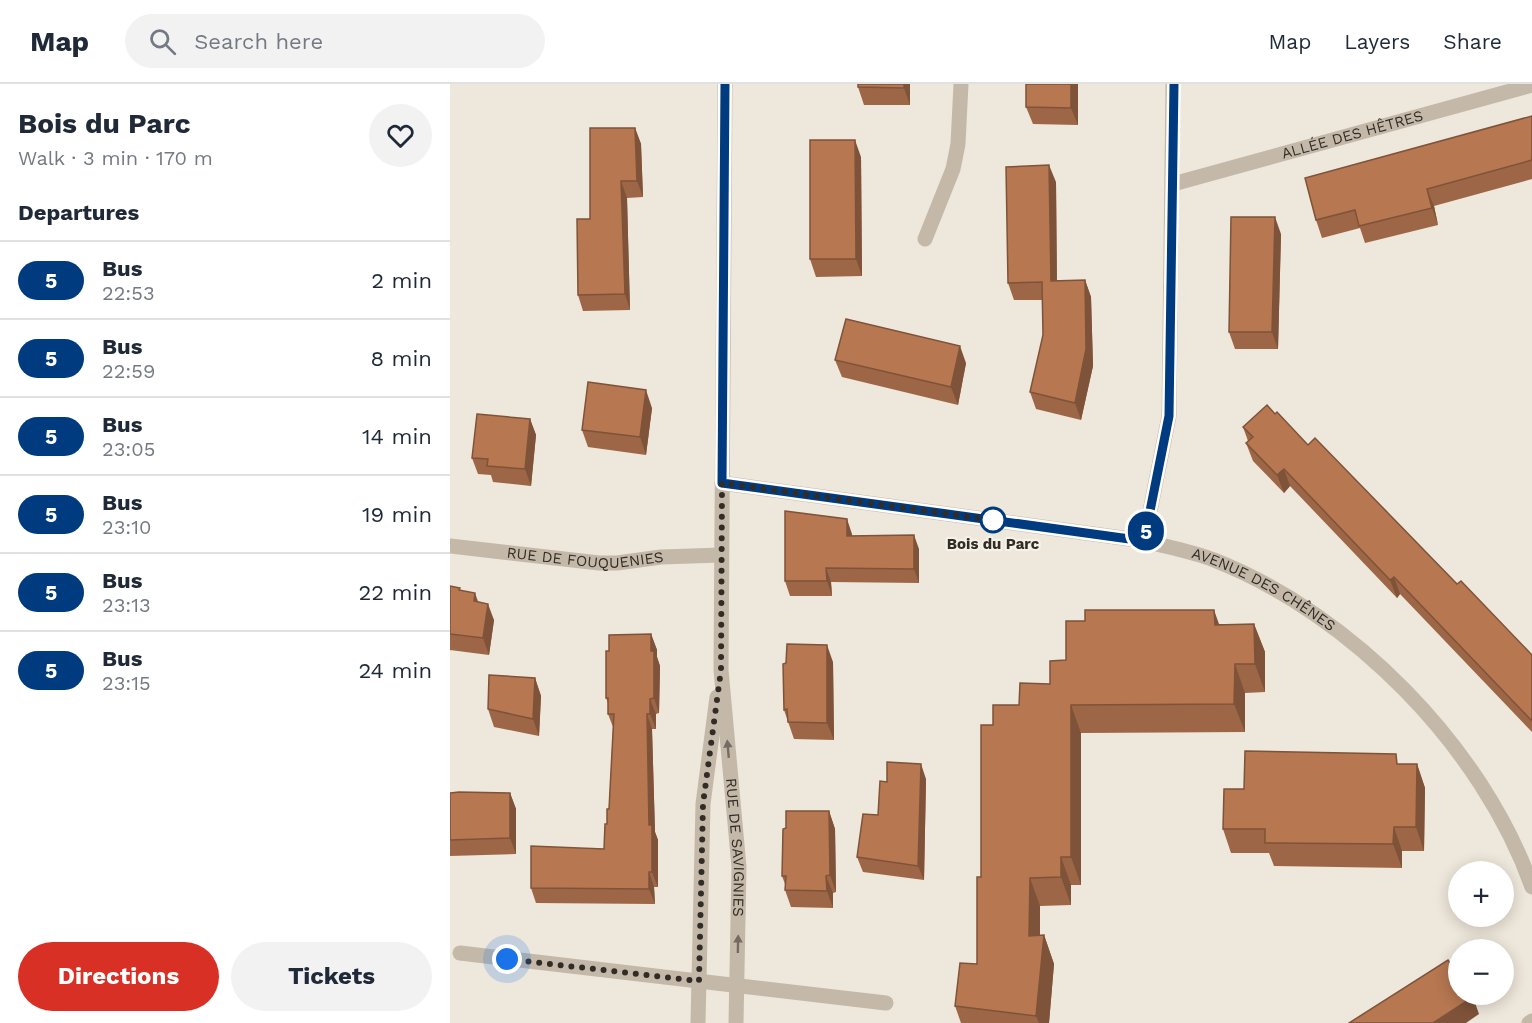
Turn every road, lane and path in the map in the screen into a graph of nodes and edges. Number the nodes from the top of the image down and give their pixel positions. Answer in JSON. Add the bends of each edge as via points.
{"nodes":[{"id":1,"x":725,"y":84,"type":"edge"},
{"id":2,"x":961,"y":84,"type":"edge"},
{"id":3,"x":1173,"y":84,"type":"edge"},
{"id":4,"x":1532,"y":85,"type":"edge"},
{"id":5,"x":1173,"y":184,"type":"junction"},
{"id":6,"x":925,"y":239,"type":"dead end"},
{"id":7,"x":722,"y":483,"type":"junction"},
{"id":8,"x":1144,"y":541,"type":"junction"},
{"id":9,"x":450,"y":546,"type":"edge"},
{"id":10,"x":722,"y":555,"type":"junction"},
{"id":11,"x":721,"y":670,"type":"junction"},
{"id":12,"x":1532,"y":887,"type":"edge"},
{"id":13,"x":460,"y":953,"type":"dead end"},
{"id":14,"x":699,"y":981,"type":"junction"},
{"id":15,"x":736,"y":986,"type":"junction"},
{"id":16,"x":886,"y":1003,"type":"dead end"},
{"id":17,"x":698,"y":1023,"type":"edge"},
{"id":18,"x":736,"y":1023,"type":"edge"}],
"edges":[{"from":1,"to":7,"type":"street","name":"RUE DE SAVIGNIES"},
{"from":2,"to":6,"type":"street","via":[[953,169]]},
{"from":3,"to":5,"type":"street"},
{"from":4,"to":5,"type":"street","name":"ALLÉE DES HÊTRES"},
{"from":5,"to":8,"type":"street","via":[[1169,416]]},
{"from":7,"to":8,"type":"street","name":"AVENUE DES CHÊNES"},
{"from":7,"to":10,"type":"street","name":"RUE DE SAVIGNIES"},
{"from":8,"to":12,"type":"street","name":"AVENUE DES CHÊNES","via":[[1212,559],[1263,582],[1344,635],[1371,658],[1445,737],[1485,790],[1516,845]]},
{"from":9,"to":10,"type":"street","name":"RUE DE FOUQUENIES","via":[[599,563]]},
{"from":10,"to":11,"type":"street","name":"RUE DE SAVIGNIES"},
{"from":11,"to":14,"type":"street","name":"RUE DE SAVIGNIES","via":[[703,804]]},
{"from":15,"to":11,"type":"street","name":"RUE DE SAVIGNIES","one_way":true,"via":[[739,867]]},
{"from":13,"to":14,"type":"street"},
{"from":14,"to":15,"type":"street"},
{"from":14,"to":17,"type":"street","name":"RUE DE SAVIGNIES"},
{"from":15,"to":16,"type":"street"},
{"from":15,"to":18,"type":"street","name":"RUE DE SAVIGNIES"}]}
